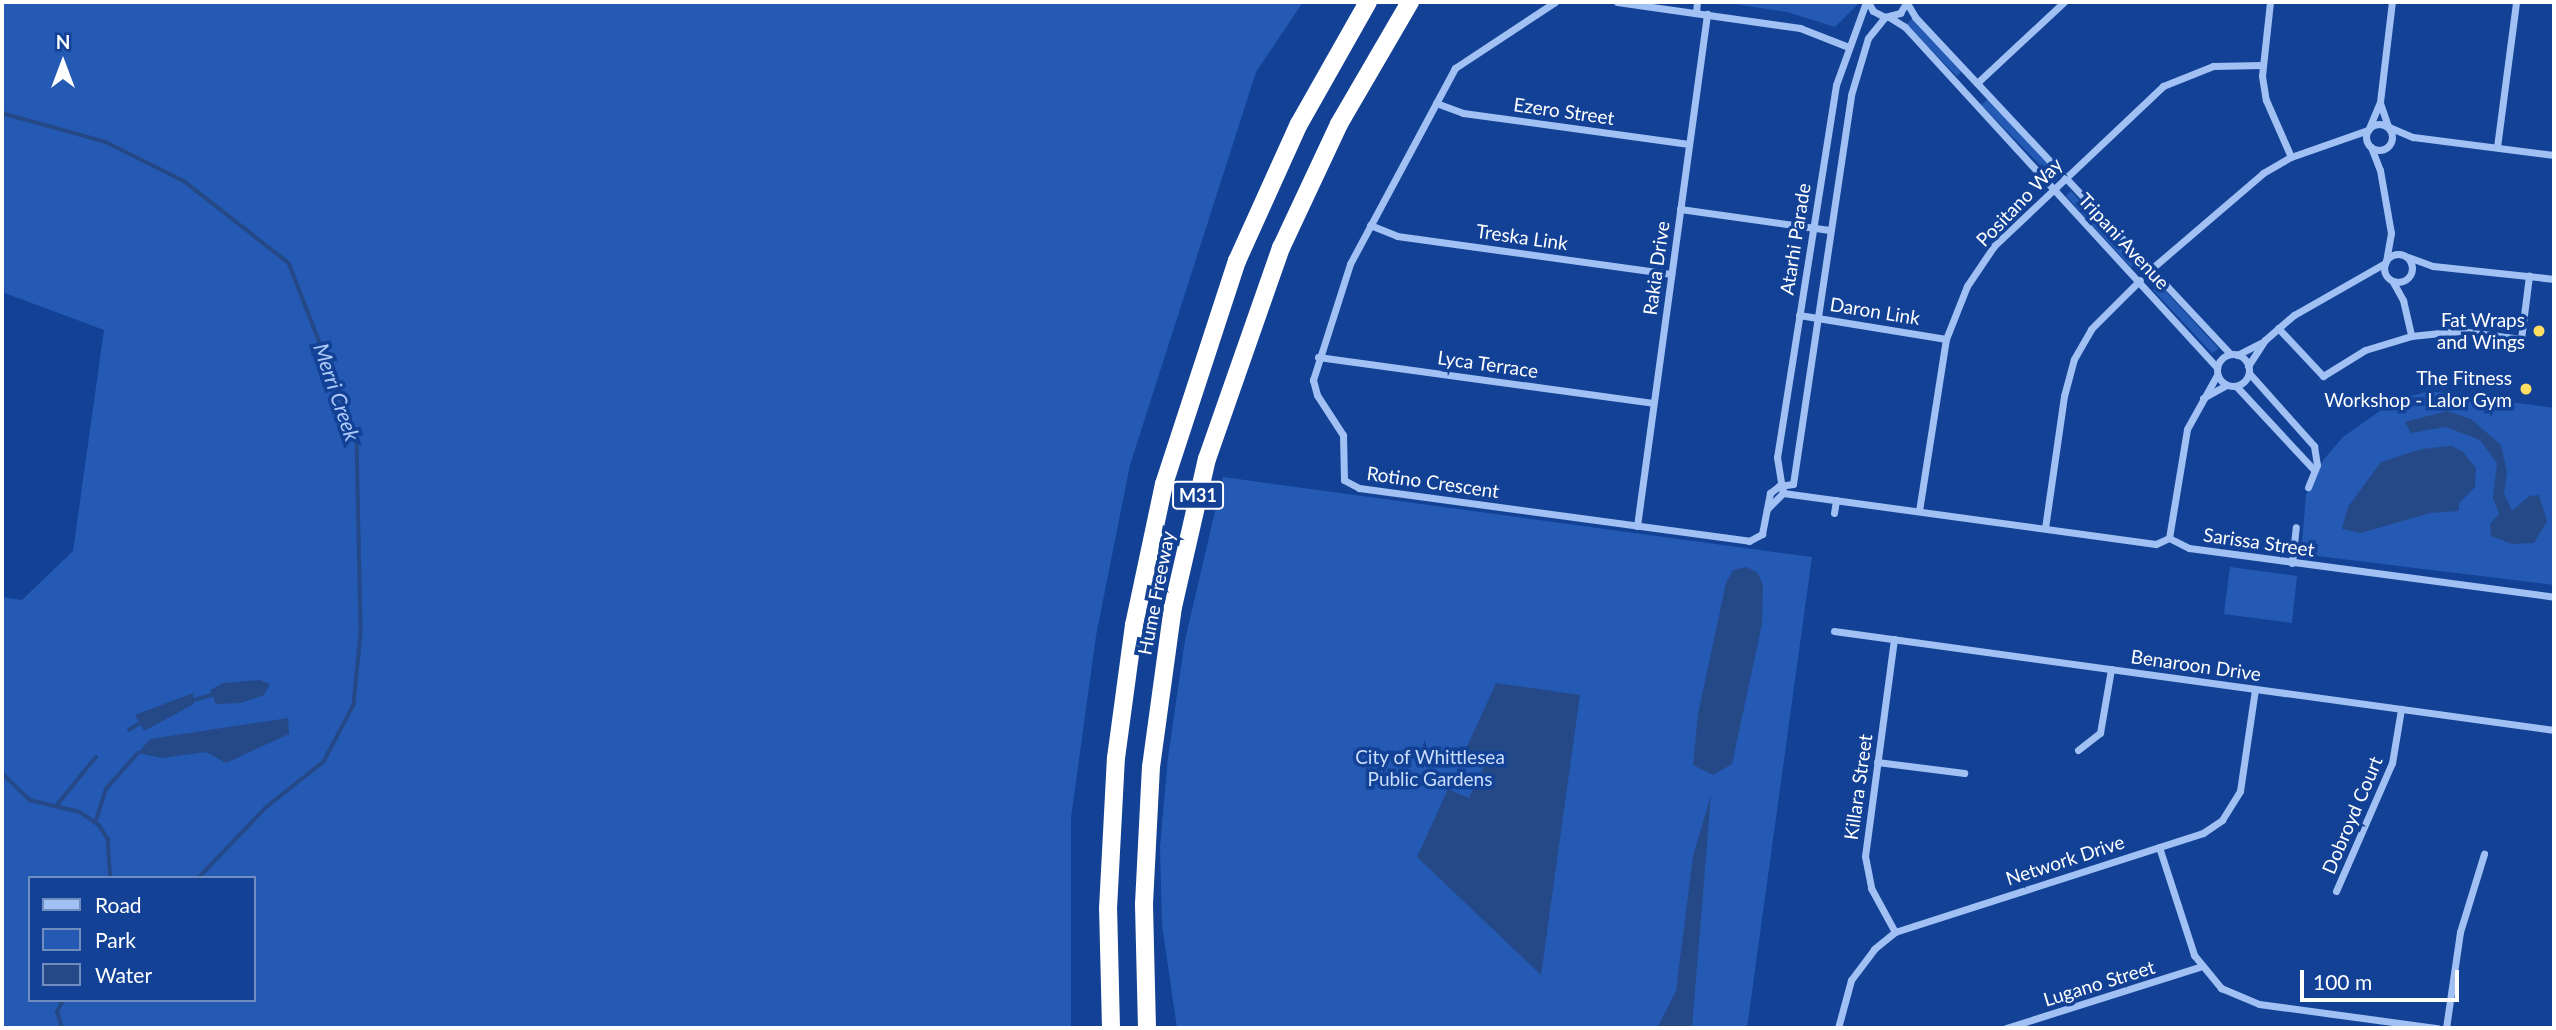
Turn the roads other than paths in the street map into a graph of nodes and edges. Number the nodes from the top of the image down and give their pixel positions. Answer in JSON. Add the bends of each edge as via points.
{"nodes":[{"id":1,"x":1367,"y":2,"type":"edge"},
{"id":2,"x":1410,"y":2,"type":"edge"},
{"id":3,"x":1555,"y":2,"type":"edge"},
{"id":4,"x":1617,"y":2,"type":"edge"},
{"id":5,"x":1697,"y":2,"type":"edge"},
{"id":6,"x":1867,"y":2,"type":"edge"},
{"id":7,"x":1907,"y":2,"type":"edge"},
{"id":8,"x":2064,"y":2,"type":"edge"},
{"id":9,"x":2270,"y":2,"type":"edge"},
{"id":10,"x":2392,"y":2,"type":"edge"},
{"id":11,"x":2516,"y":2,"type":"edge"},
{"id":12,"x":1696,"y":13,"type":"junction"},
{"id":13,"x":1707,"y":14,"type":"junction"},
{"id":14,"x":1887,"y":17,"type":"junction"},
{"id":15,"x":1846,"y":46,"type":"junction"},
{"id":16,"x":2262,"y":65,"type":"junction"},
{"id":17,"x":1977,"y":83,"type":"junction"},
{"id":18,"x":2379,"y":102,"type":"junction"},
{"id":19,"x":1436,"y":103,"type":"junction"},
{"id":20,"x":2388,"y":127,"type":"junction"},
{"id":21,"x":2368,"y":129,"type":"junction"},
{"id":22,"x":2413,"y":137,"type":"junction"},
{"id":23,"x":2346,"y":141,"type":"junction"},
{"id":24,"x":1689,"y":144,"type":"junction"},
{"id":25,"x":2389,"y":146,"type":"junction"},
{"id":26,"x":2370,"y":147,"type":"junction"},
{"id":27,"x":2497,"y":147,"type":"junction"},
{"id":28,"x":2554,"y":155,"type":"edge"},
{"id":29,"x":2291,"y":158,"type":"junction"},
{"id":30,"x":2381,"y":170,"type":"junction"},
{"id":31,"x":2063,"y":177,"type":"junction"},
{"id":32,"x":2053,"y":187,"type":"junction"},
{"id":33,"x":1680,"y":209,"type":"junction"},
{"id":34,"x":1370,"y":225,"type":"junction"},
{"id":35,"x":1812,"y":227,"type":"junction"},
{"id":36,"x":1830,"y":230,"type":"junction"},
{"id":37,"x":2391,"y":233,"type":"junction"},
{"id":38,"x":2407,"y":257,"type":"junction"},
{"id":39,"x":2385,"y":262,"type":"junction"},
{"id":40,"x":2433,"y":265,"type":"junction"},
{"id":41,"x":2151,"y":270,"type":"junction"},
{"id":42,"x":1671,"y":274,"type":"junction"},
{"id":43,"x":2529,"y":276,"type":"junction"},
{"id":44,"x":2365,"y":277,"type":"junction"},
{"id":45,"x":2408,"y":278,"type":"junction"},
{"id":46,"x":2554,"y":279,"type":"edge"},
{"id":47,"x":2140,"y":280,"type":"junction"},
{"id":48,"x":2391,"y":280,"type":"junction"},
{"id":49,"x":2403,"y":299,"type":"junction"},
{"id":50,"x":1799,"y":316,"type":"junction"},
{"id":51,"x":1816,"y":318,"type":"junction"},
{"id":52,"x":2278,"y":328,"type":"junction"},
{"id":53,"x":2411,"y":336,"type":"junction"},
{"id":54,"x":1945,"y":339,"type":"junction"},
{"id":55,"x":2265,"y":340,"type":"junction"},
{"id":56,"x":2234,"y":354,"type":"junction"},
{"id":57,"x":1318,"y":357,"type":"junction"},
{"id":58,"x":2249,"y":369,"type":"junction"},
{"id":59,"x":2217,"y":371,"type":"junction"},
{"id":60,"x":2226,"y":384,"type":"junction"},
{"id":61,"x":2236,"y":386,"type":"junction"},
{"id":62,"x":2202,"y":399,"type":"junction"},
{"id":63,"x":1653,"y":403,"type":"junction"},
{"id":64,"x":2315,"y":470,"type":"junction"},
{"id":65,"x":1793,"y":484,"type":"junction"},
{"id":66,"x":2308,"y":487,"type":"dead end"},
{"id":67,"x":1781,"y":489,"type":"junction"},
{"id":68,"x":1809,"y":496,"type":"junction"},
{"id":69,"x":1836,"y":500,"type":"junction"},
{"id":70,"x":1919,"y":511,"type":"junction"},
{"id":71,"x":1834,"y":513,"type":"dead end"},
{"id":72,"x":1637,"y":526,"type":"junction"},
{"id":73,"x":2297,"y":527,"type":"dead end"},
{"id":74,"x":2046,"y":528,"type":"junction"},
{"id":75,"x":2169,"y":537,"type":"junction"},
{"id":76,"x":2292,"y":563,"type":"junction"},
{"id":77,"x":2554,"y":598,"type":"edge"},
{"id":78,"x":1834,"y":631,"type":"dead end"},
{"id":79,"x":1894,"y":639,"type":"junction"},
{"id":80,"x":2110,"y":669,"type":"junction"},
{"id":81,"x":2255,"y":689,"type":"junction"},
{"id":82,"x":2401,"y":709,"type":"junction"},
{"id":83,"x":2554,"y":730,"type":"edge"},
{"id":84,"x":2078,"y":750,"type":"dead end"},
{"id":85,"x":1877,"y":762,"type":"junction"},
{"id":86,"x":1964,"y":773,"type":"dead end"},
{"id":87,"x":2159,"y":847,"type":"junction"},
{"id":88,"x":2484,"y":854,"type":"dead end"},
{"id":89,"x":2336,"y":891,"type":"dead end"},
{"id":90,"x":1895,"y":932,"type":"junction"},
{"id":91,"x":2200,"y":967,"type":"junction"},
{"id":92,"x":1111,"y":1028,"type":"edge"},
{"id":93,"x":1147,"y":1028,"type":"edge"},
{"id":94,"x":1838,"y":1028,"type":"edge"},
{"id":95,"x":2006,"y":1028,"type":"edge"},
{"id":96,"x":2437,"y":1028,"type":"edge"},
{"id":97,"x":2446,"y":1028,"type":"edge"}],
"edges":[{"from":1,"to":92,"type":"highway","name":"Hume Freeway","number":"M31","via":[[1299,124],[1237,261],[1164,484],[1134,625],[1116,758],[1108,909]]},
{"from":2,"to":93,"type":"highway","name":"Hume Freeway","number":"M31","via":[[1339,124],[1282,248],[1207,459],[1173,607],[1151,767],[1144,904]]},
{"from":3,"to":19,"type":"street","name":"Rotino Crescent","via":[[1460,64]]},
{"from":4,"to":12,"type":"street"},
{"from":5,"to":12,"type":"street"},
{"from":6,"to":14,"type":"street","name":"Tripani Avenue","via":[[1873,11]]},
{"from":6,"to":15,"type":"street","name":"Atarhi Parade"},
{"from":7,"to":14,"type":"street","name":"Atarhi Parade"},
{"from":7,"to":17,"type":"street","name":"Tripani Avenue"},
{"from":8,"to":17,"type":"street"},
{"from":9,"to":16,"type":"street"},
{"from":10,"to":18,"type":"street"},
{"from":11,"to":27,"type":"street"},
{"from":12,"to":13,"type":"street"},
{"from":13,"to":15,"type":"street","via":[[1800,28]]},
{"from":13,"to":24,"type":"street","name":"Rakia Drive"},
{"from":14,"to":32,"type":"street","name":"Tripani Avenue","via":[[1905,27]]},
{"from":14,"to":36,"type":"street","name":"Atarhi Parade","via":[[1868,38],[1856,72]]},
{"from":15,"to":35,"type":"street","name":"Atarhi Parade"},
{"from":16,"to":29,"type":"street","via":[[2266,100]]},
{"from":16,"to":31,"type":"street","name":"Positano Way","via":[[2213,66],[2174,80]]},
{"from":17,"to":31,"type":"street","name":"Tripani Avenue"},
{"from":18,"to":20,"type":"street"},
{"from":18,"to":21,"type":"street"},
{"from":19,"to":24,"type":"street","name":"Ezero Street","via":[[1464,113]]},
{"from":19,"to":34,"type":"street","name":"Rotino Crescent"},
{"from":20,"to":21,"type":"street","via":[[2380,123]]},
{"from":20,"to":22,"type":"street"},
{"from":20,"to":25,"type":"street"},
{"from":21,"to":23,"type":"street"},
{"from":21,"to":26,"type":"street"},
{"from":22,"to":25,"type":"street"},
{"from":22,"to":27,"type":"street"},
{"from":23,"to":26,"type":"street"},
{"from":23,"to":29,"type":"street"},
{"from":24,"to":33,"type":"street","name":"Rakia Drive"},
{"from":25,"to":26,"type":"street"},
{"from":25,"to":30,"type":"street"},
{"from":26,"to":30,"type":"street"},
{"from":27,"to":28,"type":"street"},
{"from":29,"to":41,"type":"street","via":[[2237,191]]},
{"from":30,"to":37,"type":"street"},
{"from":31,"to":32,"type":"street","name":"Positano Way"},
{"from":31,"to":41,"type":"street","name":"Tripani Avenue"},
{"from":32,"to":47,"type":"street","name":"Tripani Avenue"},
{"from":32,"to":54,"type":"street","name":"Positano Way","via":[[1994,246],[1967,286]]},
{"from":33,"to":35,"type":"street"},
{"from":33,"to":42,"type":"street","name":"Rakia Drive"},
{"from":34,"to":42,"type":"street","name":"Treska Link","via":[[1396,236]]},
{"from":34,"to":57,"type":"street","name":"Rotino Crescent","via":[[1343,278]]},
{"from":35,"to":36,"type":"street"},
{"from":35,"to":50,"type":"street","name":"Atarhi Parade"},
{"from":36,"to":51,"type":"street","name":"Atarhi Parade"},
{"from":37,"to":38,"type":"street"},
{"from":37,"to":39,"type":"street"},
{"from":38,"to":39,"type":"street","via":[[2397,254]]},
{"from":38,"to":40,"type":"street"},
{"from":38,"to":45,"type":"street"},
{"from":39,"to":44,"type":"street"},
{"from":39,"to":48,"type":"street"},
{"from":40,"to":43,"type":"street"},
{"from":40,"to":45,"type":"street"},
{"from":41,"to":56,"type":"street","name":"Tripani Avenue"},
{"from":42,"to":63,"type":"street","name":"Rakia Drive"},
{"from":43,"to":46,"type":"street"},
{"from":43,"to":53,"type":"street","via":[[2521,339],[2460,331]]},
{"from":44,"to":48,"type":"street"},
{"from":44,"to":52,"type":"street","via":[[2322,296]]},
{"from":45,"to":48,"type":"street"},
{"from":45,"to":49,"type":"street"},
{"from":47,"to":59,"type":"street","name":"Tripani Avenue"},
{"from":47,"to":74,"type":"street","via":[[2091,329],[2074,359],[2063,396]]},
{"from":48,"to":49,"type":"street"},
{"from":49,"to":53,"type":"street"},
{"from":50,"to":51,"type":"street","name":"Daron Link"},
{"from":50,"to":67,"type":"street","name":"Atarhi Parade","via":[[1777,457]]},
{"from":51,"to":54,"type":"street","name":"Daron Link"},
{"from":51,"to":65,"type":"street","name":"Atarhi Parade"},
{"from":52,"to":53,"type":"street","via":[[2323,376],[2365,350]]},
{"from":52,"to":55,"type":"street"},
{"from":54,"to":70,"type":"street","name":"Positano Way"},
{"from":55,"to":56,"type":"street"},
{"from":55,"to":58,"type":"street"},
{"from":56,"to":58,"type":"street","name":"Tripani Avenue"},
{"from":56,"to":59,"type":"street"},
{"from":57,"to":63,"type":"street","name":"Lyca Terrace"},
{"from":57,"to":72,"type":"street","name":"Rotino Crescent","via":[[1314,387],[1343,435],[1343,476],[1348,485]]},
{"from":58,"to":61,"type":"street"},
{"from":58,"to":64,"type":"street","via":[[2314,446]]},
{"from":59,"to":60,"type":"street","name":"Tripani Avenue"},
{"from":59,"to":62,"type":"street"},
{"from":60,"to":61,"type":"street"},
{"from":60,"to":62,"type":"street"},
{"from":61,"to":64,"type":"street"},
{"from":62,"to":75,"type":"street","via":[[2187,429]]},
{"from":63,"to":72,"type":"street","name":"Rakia Drive"},
{"from":64,"to":66,"type":"street"},
{"from":65,"to":67,"type":"street"},
{"from":65,"to":68,"type":"street","name":"Sarissa Street"},
{"from":67,"to":68,"type":"street","name":"Sarissa Street"},
{"from":67,"to":72,"type":"street","name":"Rotino Crescent","via":[[1767,509],[1757,540]]},
{"from":68,"to":69,"type":"street","name":"Sarissa Street"},
{"from":69,"to":70,"type":"street","name":"Sarissa Street"},
{"from":69,"to":71,"type":"street"},
{"from":70,"to":74,"type":"street","name":"Sarissa Street"},
{"from":73,"to":76,"type":"street"},
{"from":74,"to":75,"type":"street","name":"Sarissa Street","via":[[2156,544]]},
{"from":75,"to":76,"type":"street","name":"Sarissa Street","via":[[2187,548]]},
{"from":76,"to":77,"type":"street","name":"Sarissa Street"},
{"from":78,"to":79,"type":"street","name":"Benaroon Drive"},
{"from":79,"to":80,"type":"street","name":"Benaroon Drive"},
{"from":79,"to":85,"type":"street","name":"Killara Street"},
{"from":80,"to":81,"type":"street","name":"Benaroon Drive"},
{"from":80,"to":84,"type":"street","via":[[2100,733]]},
{"from":81,"to":82,"type":"street","name":"Benaroon Drive"},
{"from":81,"to":87,"type":"street","name":"Network Drive","via":[[2236,802],[2213,827]]},
{"from":82,"to":83,"type":"street","name":"Benaroon Drive"},
{"from":82,"to":89,"type":"street","name":"Dobroyd Court","via":[[2390,771]]},
{"from":85,"to":86,"type":"street"},
{"from":85,"to":90,"type":"street","name":"Killara Street","via":[[1866,865],[1871,888]]},
{"from":87,"to":90,"type":"street","name":"Network Drive"},
{"from":87,"to":91,"type":"street"},
{"from":88,"to":97,"type":"street","via":[[2460,932]]},
{"from":90,"to":94,"type":"street","name":"Network Drive","via":[[1855,974]]},
{"from":91,"to":95,"type":"street","name":"Lugano Street"},
{"from":91,"to":96,"type":"street","via":[[2221,988],[2244,1000]]}]}
